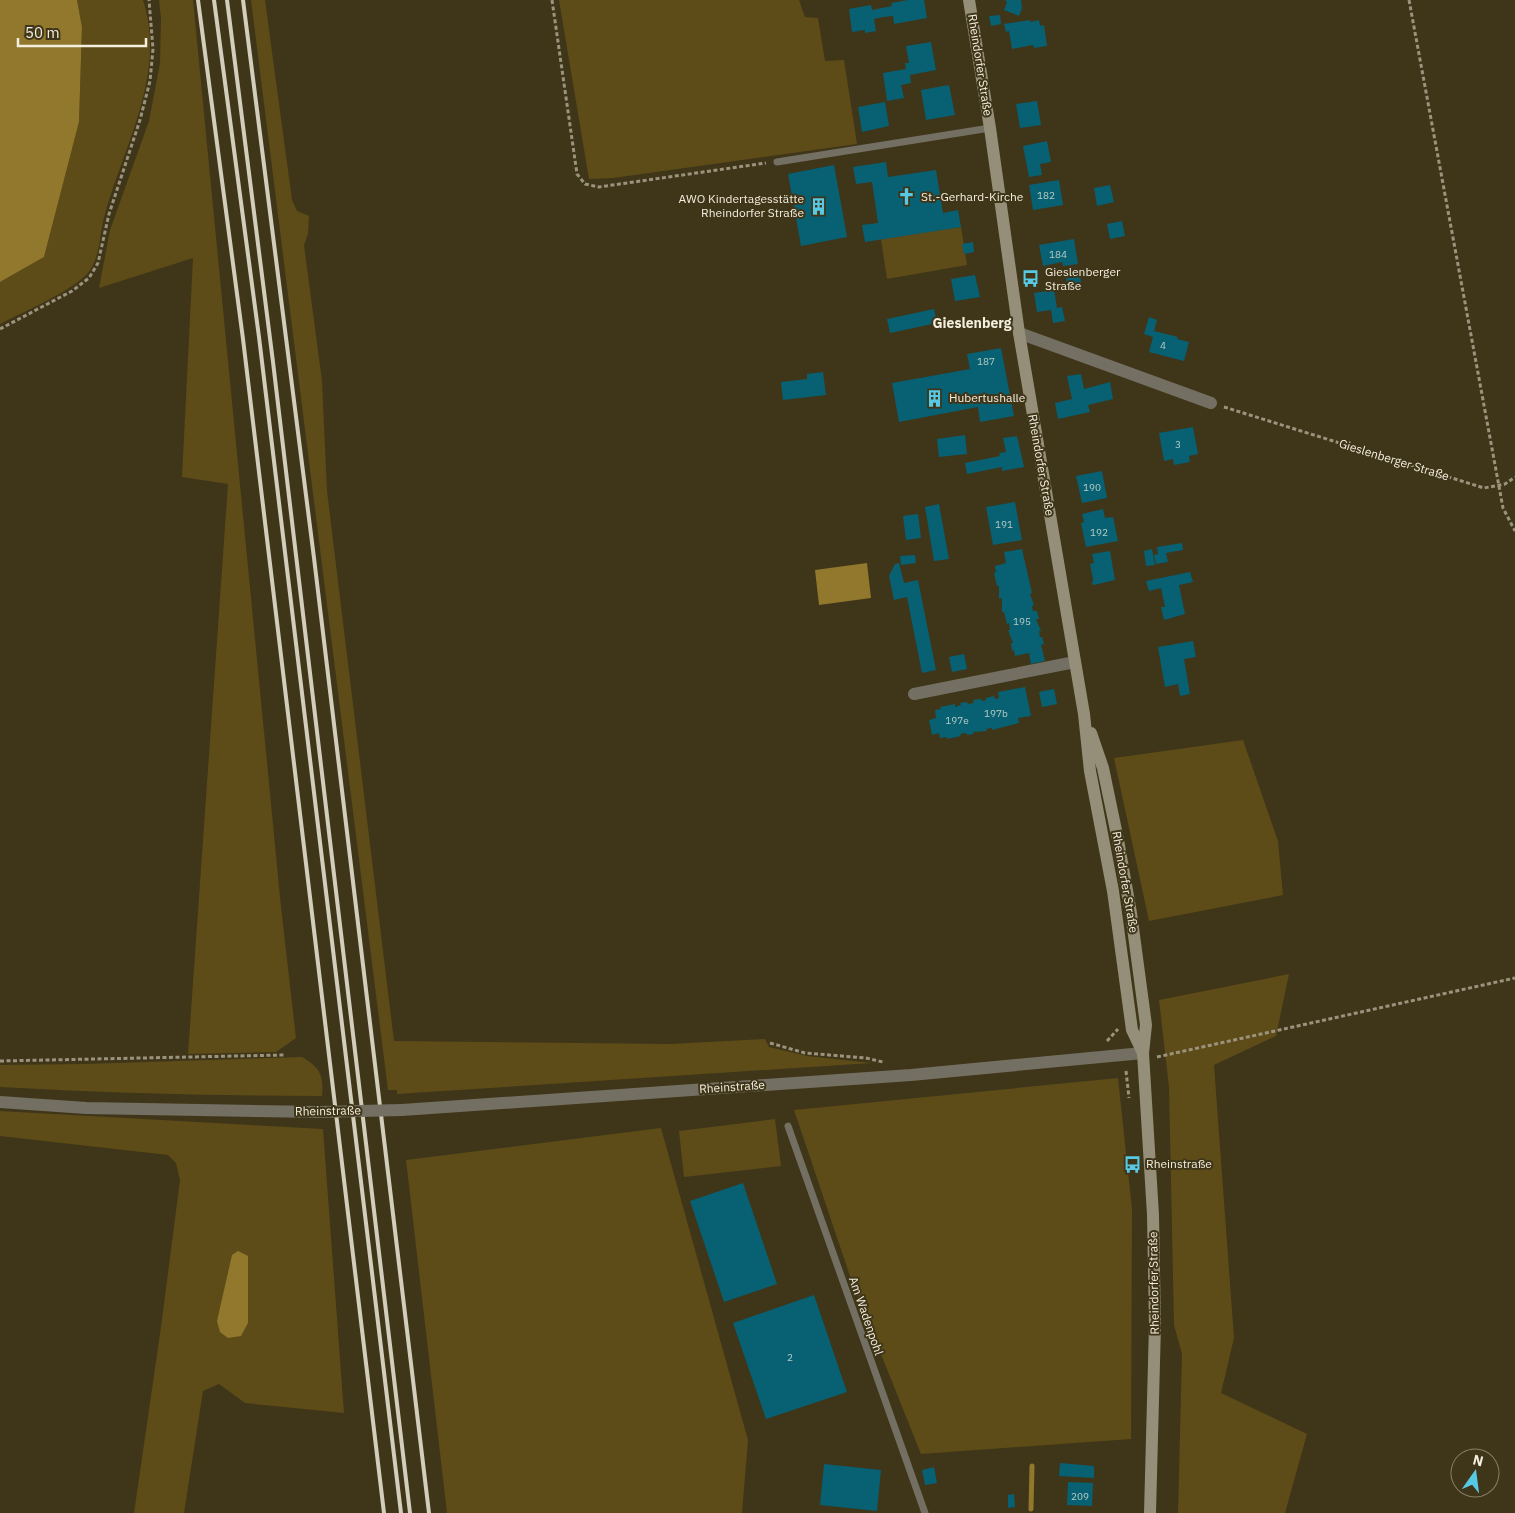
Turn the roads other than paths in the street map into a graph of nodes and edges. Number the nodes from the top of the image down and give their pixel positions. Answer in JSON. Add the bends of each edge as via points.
{"nodes":[{"id":1,"x":969,"y":0,"type":"edge"},
{"id":2,"x":990,"y":128,"type":"junction"},
{"id":3,"x":777,"y":162,"type":"road end"},
{"id":4,"x":1018,"y":333,"type":"junction"},
{"id":5,"x":1211,"y":403,"type":"road end"},
{"id":6,"x":1075,"y":662,"type":"junction"},
{"id":7,"x":914,"y":694,"type":"dead end"},
{"id":8,"x":1143,"y":1053,"type":"junction"},
{"id":9,"x":0,"y":1102,"type":"edge"},
{"id":10,"x":788,"y":1126,"type":"dead end"},
{"id":11,"x":925,"y":1513,"type":"edge"},
{"id":12,"x":1150,"y":1513,"type":"edge"}],
"edges":[{"from":1,"to":2,"type":"main road","name":"Rheindorfer Straße"},
{"from":2,"to":3,"type":"lane"},
{"from":2,"to":4,"type":"main road","name":"Rheindorfer Straße"},
{"from":4,"to":5,"type":"street"},
{"from":4,"to":6,"type":"main road","name":"Rheindorfer Straße"},
{"from":6,"to":7,"type":"street"},
{"from":6,"to":8,"type":"main road","name":"Rheindorfer Straße","via":[[1084,714],[1104,768],[1131,913],[1146,1025]]},
{"from":8,"to":9,"type":"street","name":"Rheinstraße","bridge":true,"via":[[911,1075],[402,1110],[319,1112],[86,1108]]},
{"from":8,"to":12,"type":"main road","name":"Rheindorfer Straße","via":[[1153,1214],[1155,1325]]},
{"from":10,"to":11,"type":"lane","name":"Am Wadenpohl"}]}
